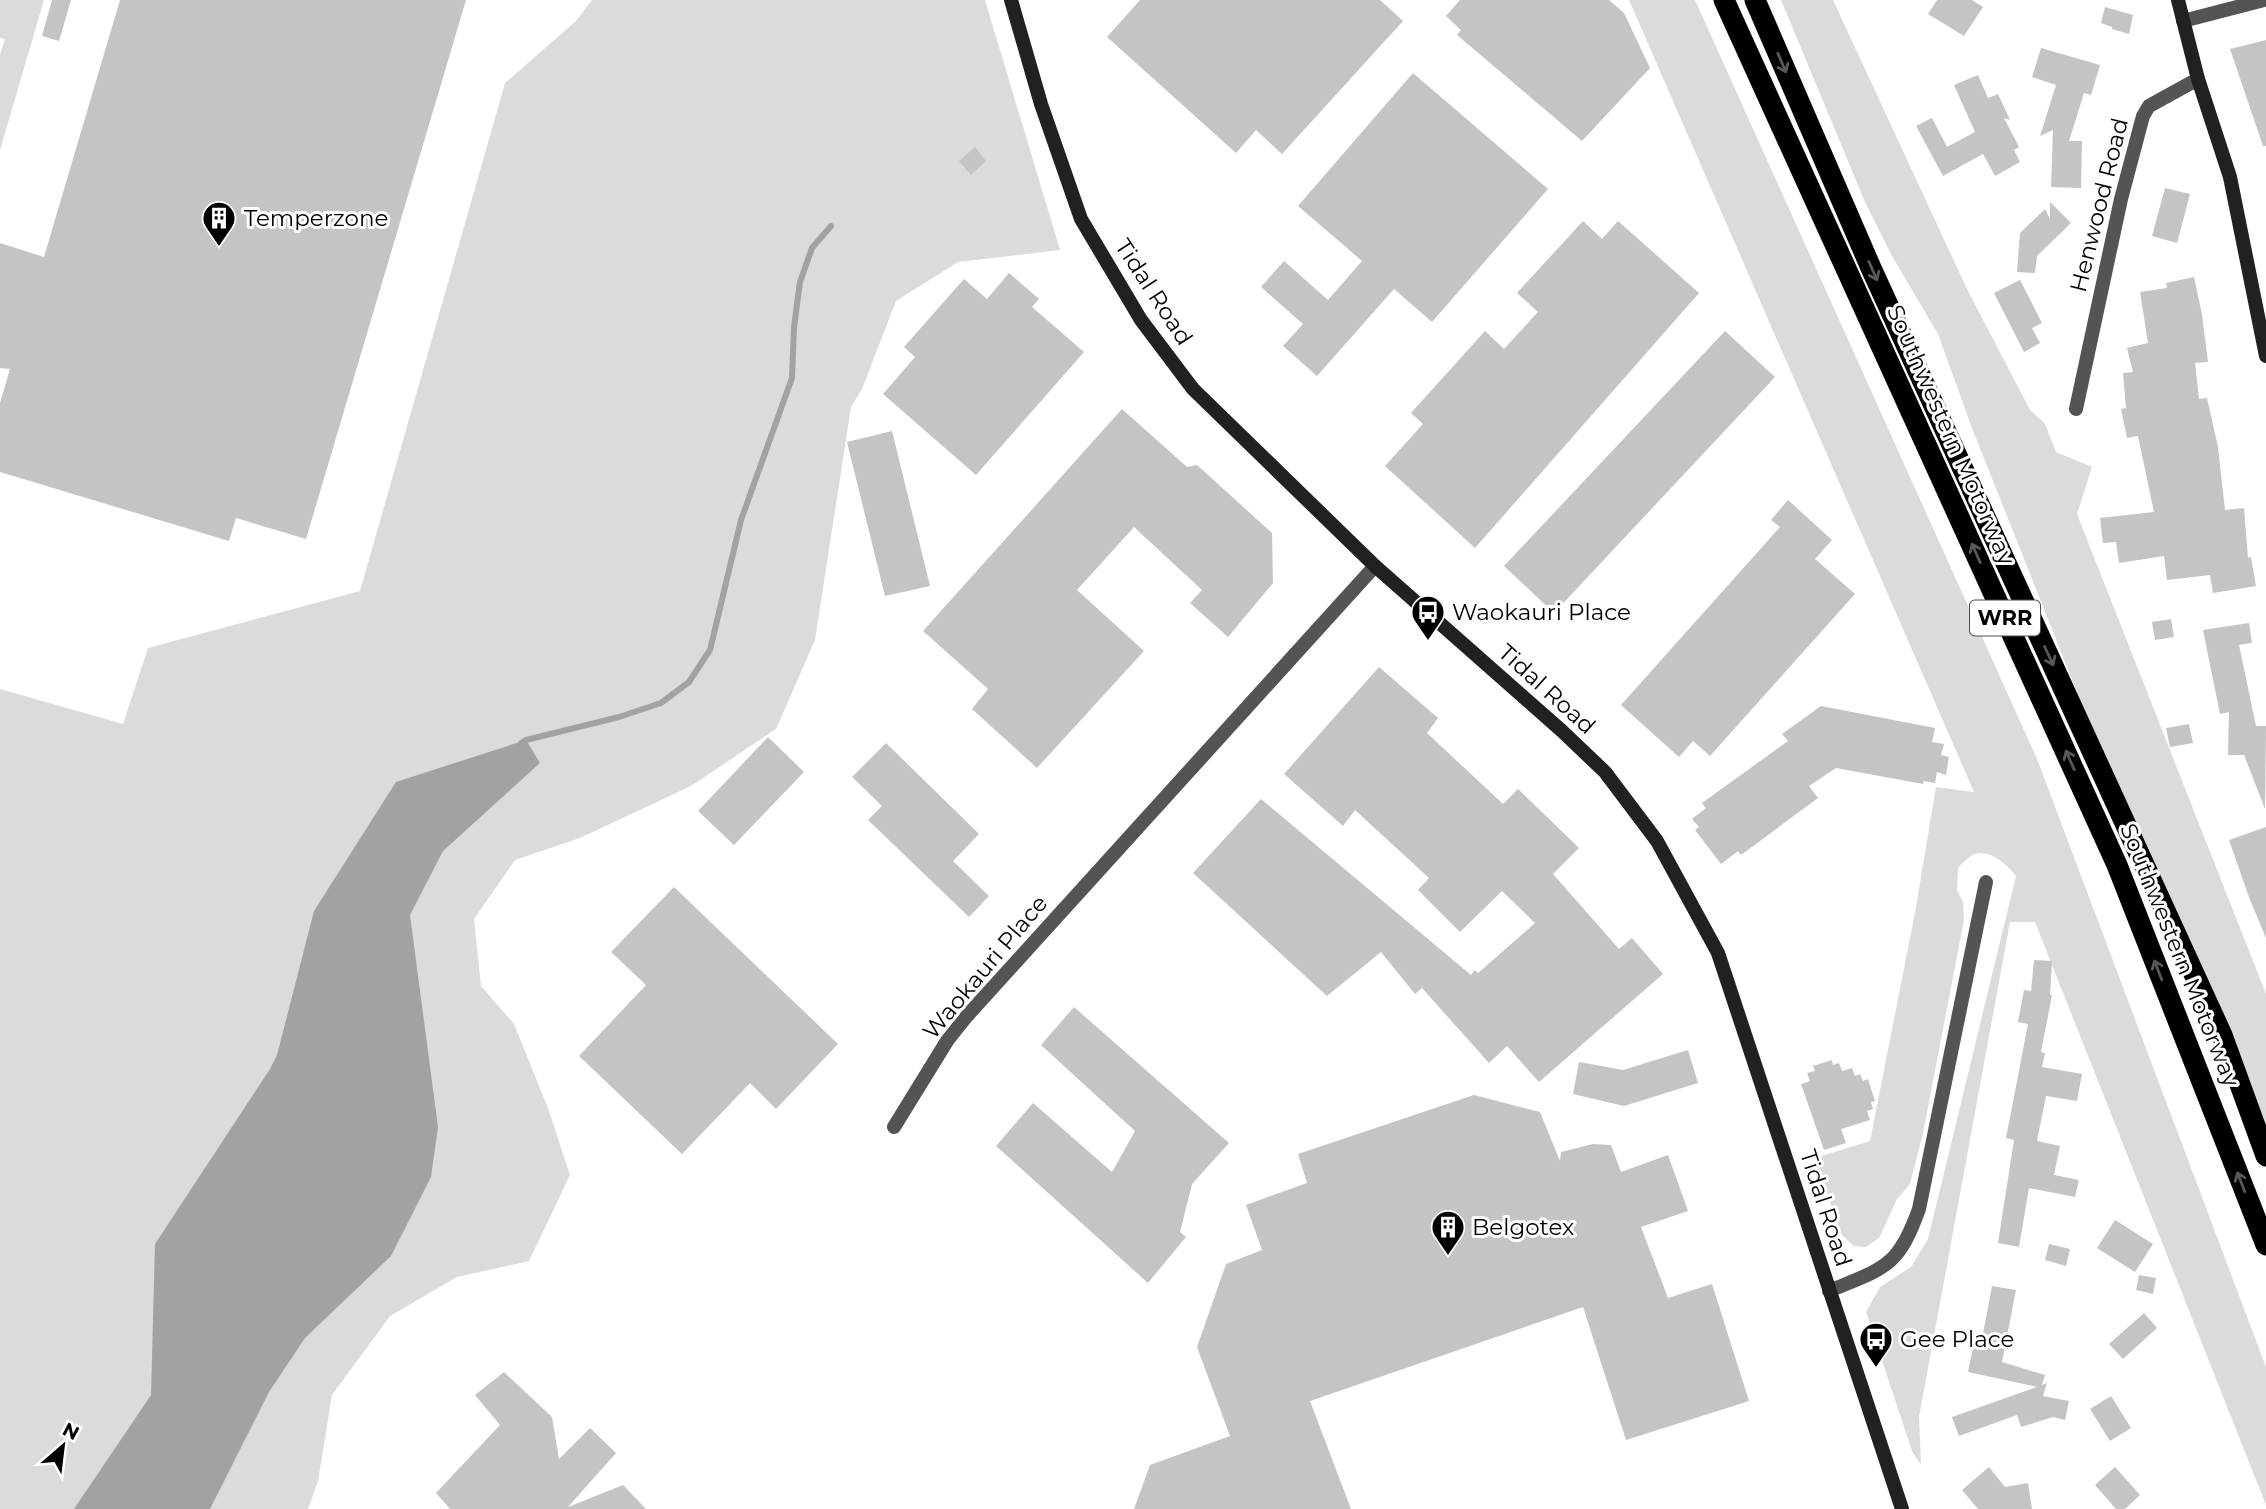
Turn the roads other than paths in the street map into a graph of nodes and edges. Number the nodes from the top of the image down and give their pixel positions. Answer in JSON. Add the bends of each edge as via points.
{"nodes":[{"id":1,"x":1011,"y":0,"type":"edge"},
{"id":2,"x":1724,"y":0,"type":"edge"},
{"id":3,"x":1755,"y":0,"type":"edge"},
{"id":4,"x":2178,"y":0,"type":"edge"},
{"id":5,"x":2264,"y":0,"type":"edge"},
{"id":6,"x":2183,"y":21,"type":"junction"},
{"id":7,"x":2198,"y":79,"type":"junction"},
{"id":8,"x":2266,"y":356,"type":"edge"},
{"id":9,"x":2076,"y":409,"type":"dead end"},
{"id":10,"x":1375,"y":566,"type":"junction"},
{"id":11,"x":1986,"y":882,"type":"dead end"},
{"id":12,"x":894,"y":1127,"type":"dead end"},
{"id":13,"x":2266,"y":1156,"type":"edge"},
{"id":14,"x":2266,"y":1245,"type":"edge"},
{"id":15,"x":1829,"y":1291,"type":"junction"},
{"id":16,"x":1902,"y":1509,"type":"edge"}],
"edges":[{"from":1,"to":10,"type":"main road","name":"Tidal Road","via":[[1081,219],[1141,320],[1193,389]]},
{"from":14,"to":2,"type":"highway","name":"Southwestern Motorway","number":"WRR","one_way":true,"via":[[2117,865]]},
{"from":3,"to":13,"type":"highway","name":"Southwestern Motorway","number":"WRR","one_way":true,"via":[[1871,268],[2222,1035]]},
{"from":4,"to":6,"type":"main road"},
{"from":5,"to":6,"type":"street"},
{"from":6,"to":7,"type":"main road"},
{"from":7,"to":8,"type":"main road","via":[[2230,177]]},
{"from":7,"to":9,"type":"street","name":"Henwood Road","via":[[2149,106],[2143,116]]},
{"from":10,"to":12,"type":"street","name":"Waokauri Place","via":[[966,1017]]},
{"from":10,"to":15,"type":"main road","name":"Tidal Road","via":[[1605,772],[1657,841],[1718,953]]},
{"from":11,"to":15,"type":"street","via":[[1913,1226],[1904,1245],[1881,1269]]},
{"from":15,"to":16,"type":"main road","name":"Tidal Road"}]}
